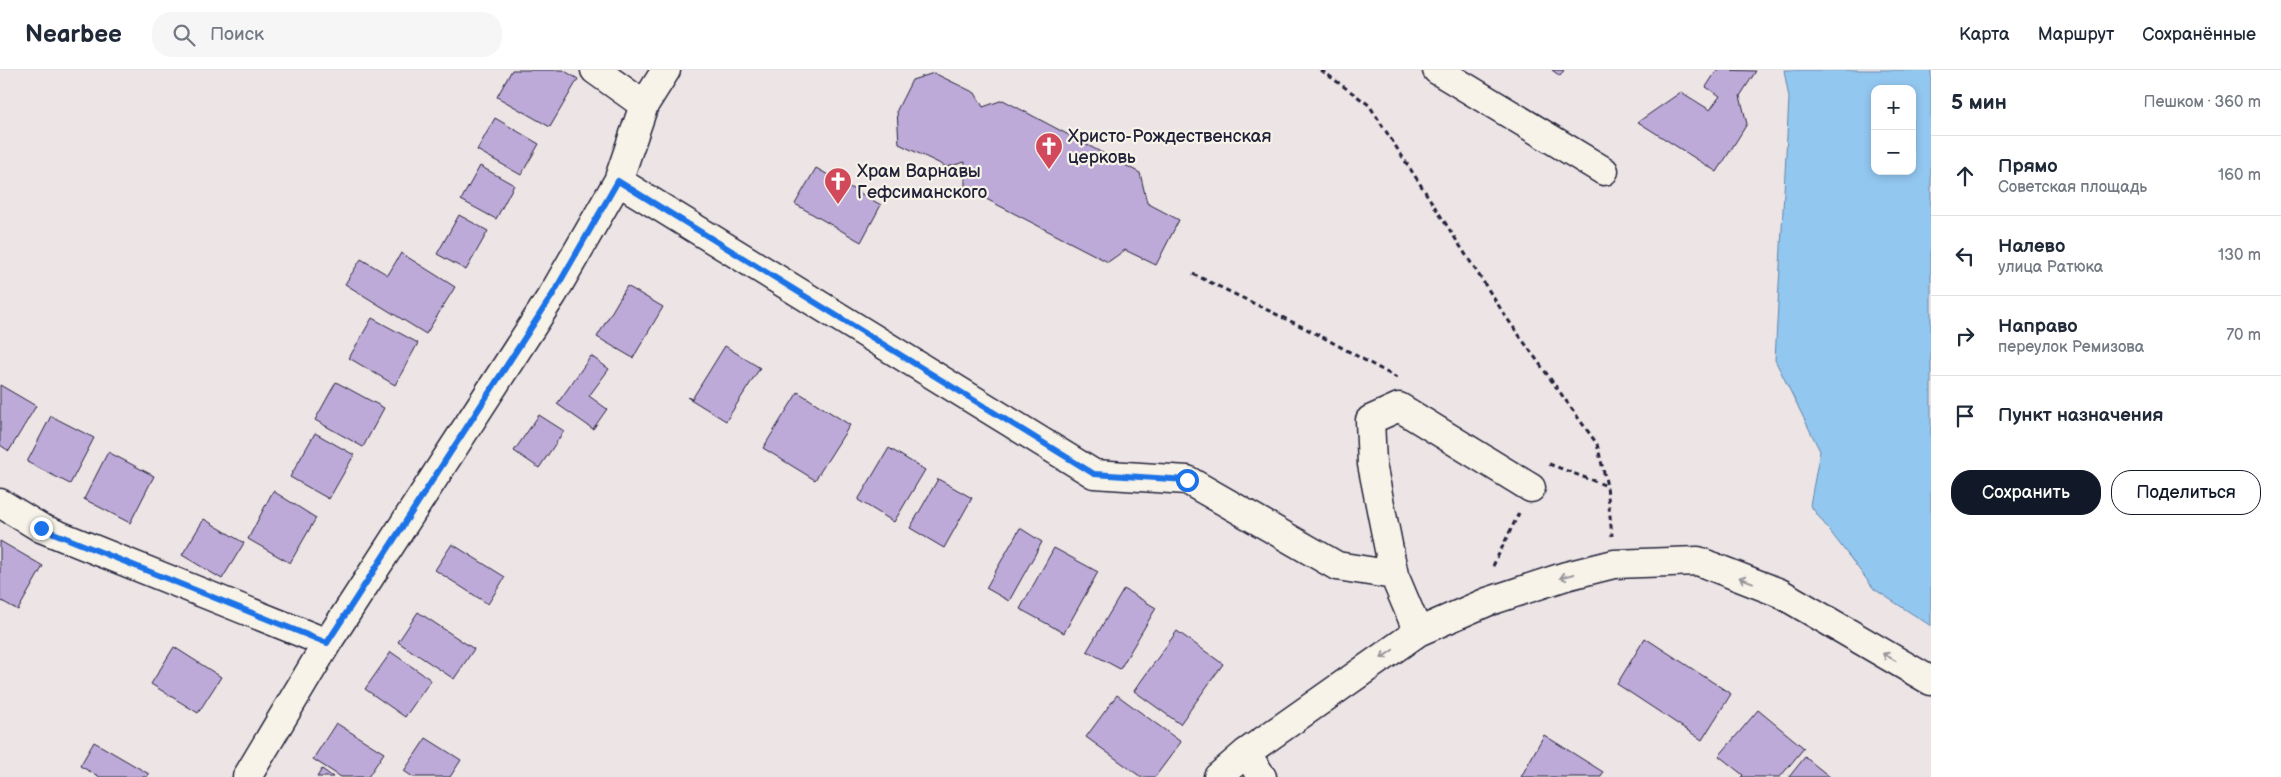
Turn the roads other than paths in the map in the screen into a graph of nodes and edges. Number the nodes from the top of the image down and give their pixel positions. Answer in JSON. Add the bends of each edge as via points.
{"nodes":[{"id":1,"x":595,"y":70,"type":"edge"},
{"id":2,"x":666,"y":70,"type":"edge"},
{"id":3,"x":1437,"y":70,"type":"edge"},
{"id":4,"x":644,"y":105,"type":"junction"},
{"id":5,"x":1604,"y":172,"type":"dead end"},
{"id":6,"x":618,"y":181,"type":"junction"},
{"id":7,"x":1531,"y":488,"type":"dead end"},
{"id":8,"x":0,"y":503,"type":"edge"},
{"id":9,"x":1394,"y":575,"type":"junction"},
{"id":10,"x":1418,"y":632,"type":"junction"},
{"id":11,"x":327,"y":643,"type":"junction"},
{"id":12,"x":1931,"y":681,"type":"edge"},
{"id":13,"x":1246,"y":754,"type":"junction"},
{"id":14,"x":247,"y":777,"type":"edge"},
{"id":15,"x":1218,"y":777,"type":"edge"},
{"id":16,"x":1262,"y":777,"type":"edge"}],
"edges":[{"from":1,"to":4,"type":"street"},
{"from":2,"to":4,"type":"street"},
{"from":3,"to":5,"type":"street"},
{"from":4,"to":6,"type":"street"},
{"from":6,"to":9,"type":"street","via":[[1094,474],[1187,480],[1337,566]]},
{"from":6,"to":11,"type":"street","via":[[553,294]]},
{"from":7,"to":9,"type":"street","via":[[1399,407],[1370,420],[1372,464]]},
{"from":8,"to":11,"type":"street","via":[[41,528]]},
{"from":9,"to":10,"type":"street"},
{"from":12,"to":10,"type":"street","one_way":true,"via":[[1780,593],[1698,561],[1614,564],[1566,576],[1487,602]]},
{"from":10,"to":13,"type":"street","one_way":true},
{"from":11,"to":14,"type":"street"},
{"from":13,"to":15,"type":"street"},
{"from":13,"to":16,"type":"street"}]}
